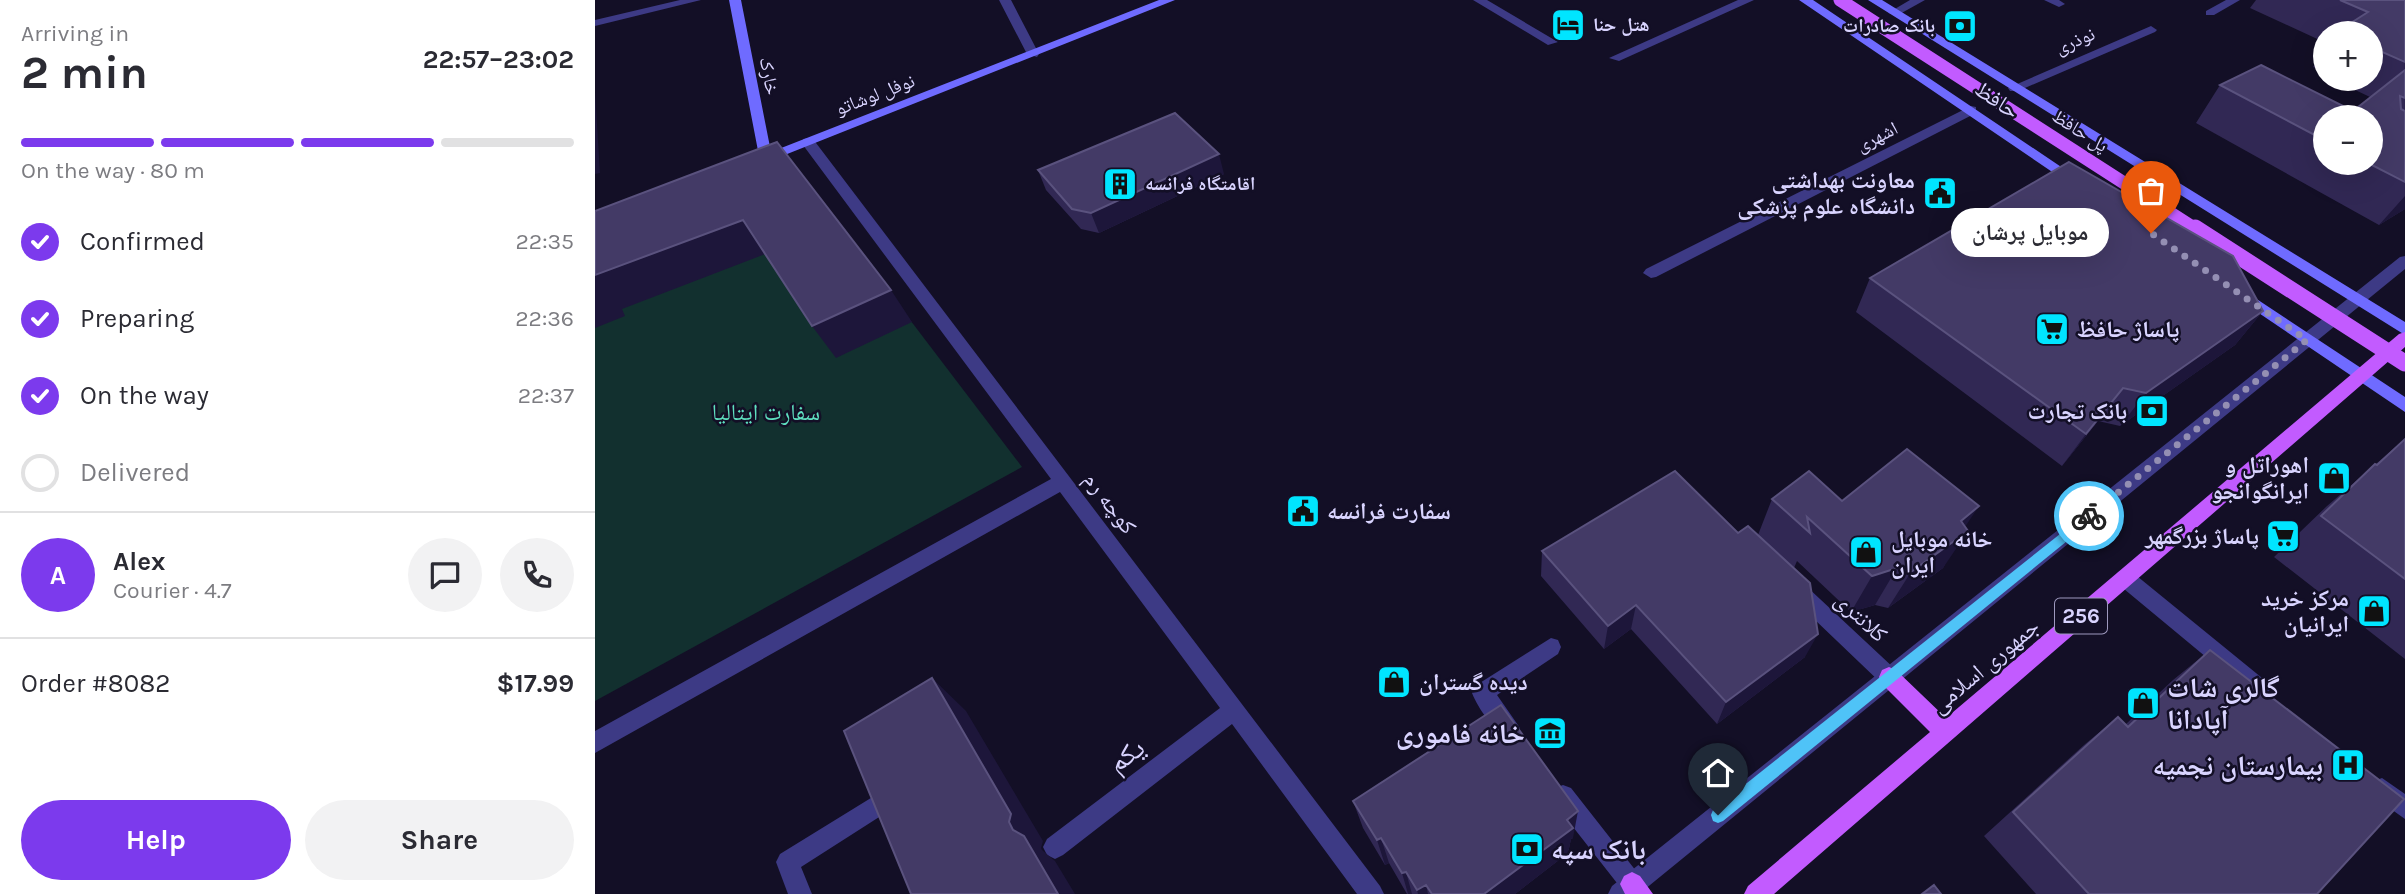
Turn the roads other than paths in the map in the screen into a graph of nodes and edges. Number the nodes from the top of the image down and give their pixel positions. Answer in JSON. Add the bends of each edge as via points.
{"nodes":[{"id":1,"x":695,"y":0,"type":"edge"},
{"id":2,"x":735,"y":0,"type":"edge"},
{"id":3,"x":1005,"y":0,"type":"edge"},
{"id":4,"x":1169,"y":0,"type":"edge"},
{"id":5,"x":1479,"y":0,"type":"edge"},
{"id":6,"x":1748,"y":0,"type":"edge"},
{"id":7,"x":1805,"y":0,"type":"edge"},
{"id":8,"x":1840,"y":0,"type":"edge"},
{"id":9,"x":1874,"y":0,"type":"edge"},
{"id":10,"x":1919,"y":0,"type":"edge"},
{"id":11,"x":2234,"y":0,"type":"edge"},
{"id":12,"x":1895,"y":13,"type":"junction"},
{"id":13,"x":2210,"y":13,"type":"dead end"},
{"id":14,"x":595,"y":23,"type":"edge"},
{"id":15,"x":2151,"y":30,"type":"dead end"},
{"id":16,"x":1552,"y":42,"type":"dead end"},
{"id":17,"x":1033,"y":54,"type":"junction"},
{"id":18,"x":1615,"y":58,"type":"dead end"},
{"id":19,"x":2014,"y":88,"type":"junction"},
{"id":20,"x":1971,"y":110,"type":"junction"},
{"id":21,"x":808,"y":142,"type":"junction"},
{"id":22,"x":760,"y":161,"type":"joint"},
{"id":23,"x":2084,"y":187,"type":"edge"},
{"id":24,"x":2405,"y":261,"type":"edge"},
{"id":25,"x":1651,"y":274,"type":"dead end"},
{"id":26,"x":2230,"y":286,"type":"edge"},
{"id":27,"x":2357,"y":300,"type":"junction"},
{"id":28,"x":2405,"y":329,"type":"edge"},
{"id":29,"x":2405,"y":338,"type":"edge"},
{"id":30,"x":2307,"y":340,"type":"junction"},
{"id":31,"x":2405,"y":363,"type":"edge"},
{"id":32,"x":2361,"y":376,"type":"junction"},
{"id":33,"x":2405,"y":406,"type":"edge"},
{"id":34,"x":1063,"y":481,"type":"junction"},
{"id":35,"x":2125,"y":579,"type":"junction"},
{"id":36,"x":1789,"y":582,"type":"edge"},
{"id":37,"x":1551,"y":647,"type":"dead end"},
{"id":38,"x":1889,"y":677,"type":"junction"},
{"id":39,"x":2276,"y":702,"type":"edge"},
{"id":40,"x":1234,"y":710,"type":"junction"},
{"id":41,"x":1945,"y":732,"type":"junction"},
{"id":42,"x":595,"y":743,"type":"edge"},
{"id":43,"x":1523,"y":747,"type":"edge"},
{"id":44,"x":2362,"y":772,"type":"edge"},
{"id":45,"x":1549,"y":778,"type":"edge"},
{"id":46,"x":879,"y":804,"type":"edge"},
{"id":47,"x":2405,"y":808,"type":"edge"},
{"id":48,"x":1055,"y":846,"type":"dead end"},
{"id":49,"x":1631,"y":891,"type":"edge"},
{"id":50,"x":800,"y":894,"type":"edge"},
{"id":51,"x":1372,"y":894,"type":"edge"},
{"id":52,"x":1756,"y":894,"type":"edge"}],
"edges":[{"from":1,"to":14,"type":"street"},
{"from":2,"to":22,"type":"main road","name":"خارک"},
{"from":3,"to":17,"type":"street"},
{"from":4,"to":17,"type":"main road","name":"نوفل لوشاتو"},
{"from":5,"to":16,"type":"street"},
{"from":6,"to":18,"type":"street"},
{"from":7,"to":20,"type":"main road","name":"حافظ"},
{"from":8,"to":31,"type":"main road","name":"پل حافظ","bridge":true},
{"from":9,"to":12,"type":"main road","name":"حافظ"},
{"from":10,"to":12,"type":"street"},
{"from":11,"to":13,"type":"street"},
{"from":12,"to":19,"type":"main road","name":"حافظ"},
{"from":15,"to":19,"type":"street","name":"نوذری"},
{"from":17,"to":21,"type":"main road","name":"نوفل لوشاتو"},
{"from":19,"to":27,"type":"main road","name":"حافظ"},
{"from":20,"to":23,"type":"main road","name":"حافظ"},
{"from":20,"to":25,"type":"street","name":"اشهری"},
{"from":21,"to":22,"type":"main road","name":"نوفل لوشاتو"},
{"from":21,"to":34,"type":"street","name":"کوچه رم"},
{"from":24,"to":27,"type":"street"},
{"from":26,"to":30,"type":"main road"},
{"from":27,"to":28,"type":"main road","name":"حافظ"},
{"from":27,"to":30,"type":"street"},
{"from":29,"to":32,"type":"main road","name":"جمهوری اسلامی","number":"256"},
{"from":30,"to":32,"type":"main road"},
{"from":30,"to":38,"type":"street"},
{"from":32,"to":33,"type":"main road"},
{"from":32,"to":35,"type":"main road","name":"جمهوری اسلامی","number":"256"},
{"from":34,"to":40,"type":"street","name":"کوچه رم"},
{"from":34,"to":42,"type":"street"},
{"from":35,"to":39,"type":"street"},
{"from":35,"to":41,"type":"main road","name":"جمهوری اسلامی","number":"256"},
{"from":36,"to":38,"type":"street","name":"کلانتری"},
{"from":37,"to":43,"type":"street","via":[[1482,694]]},
{"from":38,"to":41,"type":"main road"},
{"from":38,"to":49,"type":"street"},
{"from":40,"to":48,"type":"street","name":"یکم"},
{"from":40,"to":51,"type":"street","name":"کوچه رم"},
{"from":41,"to":52,"type":"main road","name":"جمهوری اسلامی","number":"256"},
{"from":44,"to":47,"type":"street"},
{"from":45,"to":49,"type":"street"},
{"from":46,"to":50,"type":"street","via":[[788,862]]}]}
